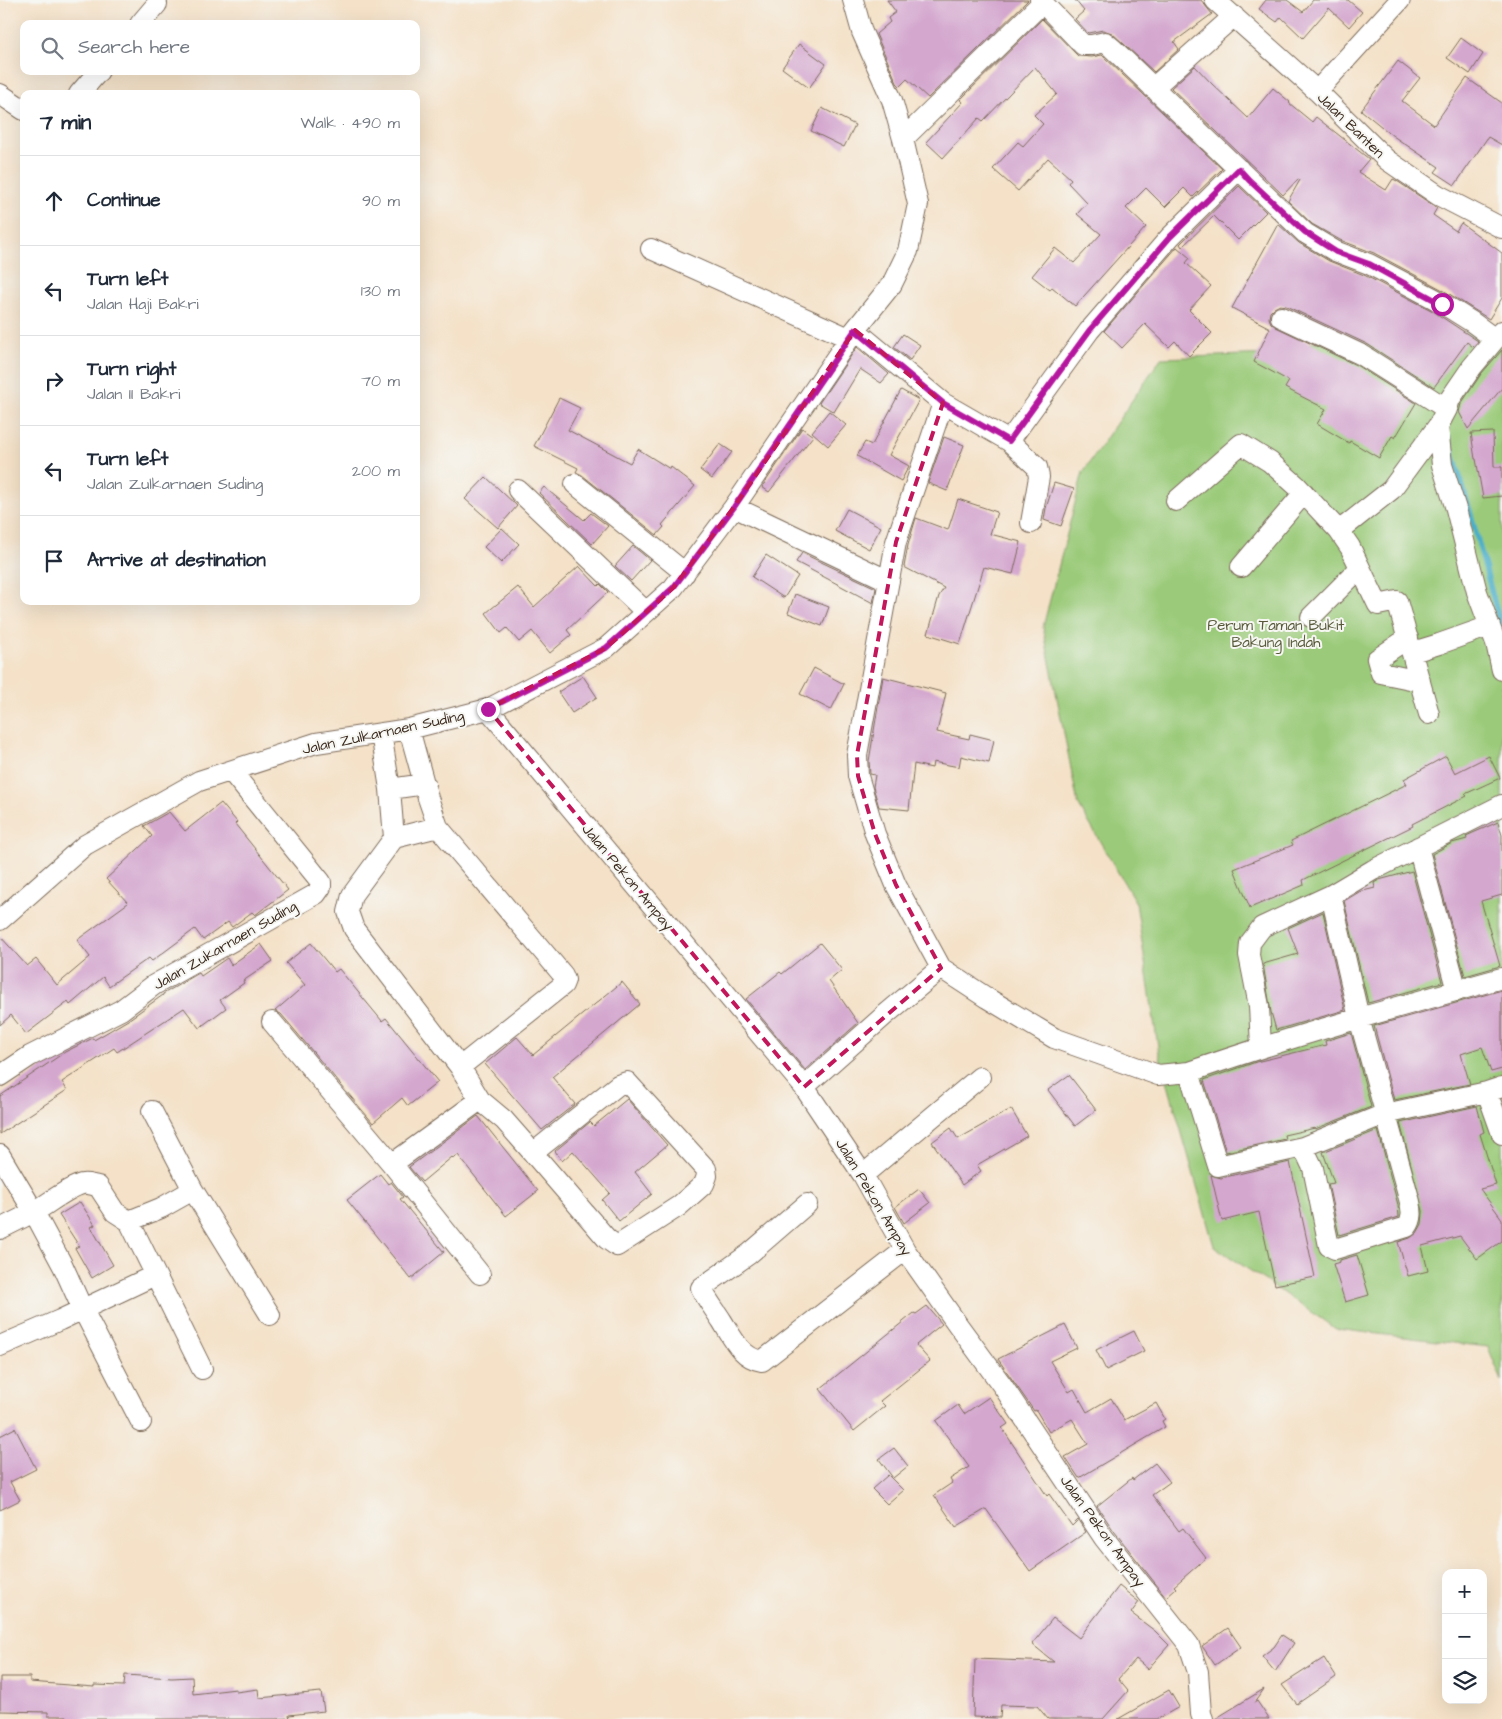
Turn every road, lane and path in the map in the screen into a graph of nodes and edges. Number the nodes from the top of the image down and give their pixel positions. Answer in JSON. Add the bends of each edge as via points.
{"nodes":[{"id":1,"x":853,"y":0,"type":"edge"},
{"id":2,"x":1215,"y":0,"type":"edge"},
{"id":3,"x":1400,"y":0,"type":"edge"},
{"id":4,"x":157,"y":1,"type":"edge"},
{"id":5,"x":1041,"y":2,"type":"edge"},
{"id":6,"x":1234,"y":16,"type":"junction"},
{"id":7,"x":143,"y":20,"type":"edge"},
{"id":8,"x":96,"y":75,"type":"edge"},
{"id":9,"x":1153,"y":88,"type":"junction"},
{"id":10,"x":83,"y":90,"type":"edge"},
{"id":11,"x":1317,"y":91,"type":"junction"},
{"id":12,"x":0,"y":94,"type":"edge"},
{"id":13,"x":20,"y":107,"type":"edge"},
{"id":14,"x":903,"y":139,"type":"junction"},
{"id":15,"x":1239,"y":169,"type":"junction"},
{"id":16,"x":1502,"y":228,"type":"edge"},
{"id":17,"x":651,"y":249,"type":"dead end"},
{"id":18,"x":1281,"y":317,"type":"dead end"},
{"id":19,"x":852,"y":334,"type":"junction"},
{"id":20,"x":1498,"y":335,"type":"edge"},
{"id":21,"x":943,"y":403,"type":"junction"},
{"id":22,"x":1442,"y":418,"type":"junction"},
{"id":23,"x":1009,"y":441,"type":"junction"},
{"id":24,"x":575,"y":484,"type":"dead end"},
{"id":25,"x":518,"y":490,"type":"dead end"},
{"id":26,"x":1304,"y":493,"type":"junction"},
{"id":27,"x":1176,"y":501,"type":"dead end"},
{"id":28,"x":734,"y":507,"type":"junction"},
{"id":29,"x":1031,"y":523,"type":"dead end"},
{"id":30,"x":1339,"y":531,"type":"junction"},
{"id":31,"x":1241,"y":567,"type":"dead end"},
{"id":32,"x":1360,"y":568,"type":"junction"},
{"id":33,"x":685,"y":573,"type":"junction"},
{"id":34,"x":889,"y":581,"type":"junction"},
{"id":35,"x":646,"y":612,"type":"junction"},
{"id":36,"x":1310,"y":617,"type":"dead end"},
{"id":37,"x":1490,"y":626,"type":"junction"},
{"id":38,"x":1410,"y":645,"type":"junction"},
{"id":39,"x":1502,"y":670,"type":"edge"},
{"id":40,"x":1420,"y":681,"type":"junction"},
{"id":41,"x":488,"y":709,"type":"junction"},
{"id":42,"x":1429,"y":714,"type":"dead end"},
{"id":43,"x":409,"y":729,"type":"junction"},
{"id":44,"x":381,"y":733,"type":"junction"},
{"id":45,"x":231,"y":771,"type":"junction"},
{"id":46,"x":425,"y":784,"type":"junction"},
{"id":47,"x":390,"y":789,"type":"junction"},
{"id":48,"x":1502,"y":804,"type":"edge"},
{"id":49,"x":438,"y":827,"type":"junction"},
{"id":50,"x":394,"y":838,"type":"junction"},
{"id":51,"x":1418,"y":847,"type":"junction"},
{"id":52,"x":1331,"y":895,"type":"junction"},
{"id":53,"x":0,"y":920,"type":"edge"},
{"id":54,"x":941,"y":968,"type":"junction"},
{"id":55,"x":1502,"y":978,"type":"edge"},
{"id":56,"x":1457,"y":991,"type":"junction"},
{"id":57,"x":1359,"y":1018,"type":"junction"},
{"id":58,"x":272,"y":1022,"type":"dead end"},
{"id":59,"x":1261,"y":1047,"type":"junction"},
{"id":60,"x":460,"y":1067,"type":"junction"},
{"id":61,"x":1189,"y":1072,"type":"junction"},
{"id":62,"x":0,"y":1076,"type":"edge"},
{"id":63,"x":980,"y":1077,"type":"dead end"},
{"id":64,"x":804,"y":1087,"type":"junction"},
{"id":65,"x":1494,"y":1089,"type":"edge"},
{"id":66,"x":480,"y":1100,"type":"junction"},
{"id":67,"x":152,"y":1111,"type":"dead end"},
{"id":68,"x":1385,"y":1114,"type":"junction"},
{"id":69,"x":1502,"y":1134,"type":"edge"},
{"id":70,"x":1303,"y":1147,"type":"junction"},
{"id":71,"x":533,"y":1153,"type":"junction"},
{"id":72,"x":0,"y":1155,"type":"edge"},
{"id":73,"x":392,"y":1164,"type":"junction"},
{"id":74,"x":863,"y":1175,"type":"junction"},
{"id":75,"x":193,"y":1190,"type":"junction"},
{"id":76,"x":808,"y":1204,"type":"dead end"},
{"id":77,"x":34,"y":1212,"type":"junction"},
{"id":78,"x":128,"y":1221,"type":"junction"},
{"id":79,"x":0,"y":1230,"type":"edge"},
{"id":80,"x":905,"y":1250,"type":"junction"},
{"id":81,"x":480,"y":1274,"type":"dead end"},
{"id":82,"x":155,"y":1275,"type":"junction"},
{"id":83,"x":82,"y":1308,"type":"junction"},
{"id":84,"x":270,"y":1315,"type":"dead end"},
{"id":85,"x":0,"y":1346,"type":"edge"},
{"id":86,"x":202,"y":1369,"type":"dead end"},
{"id":87,"x":141,"y":1422,"type":"dead end"},
{"id":88,"x":1199,"y":1717,"type":"edge"}],
"edges":[{"from":1,"to":14,"type":"street","name":"Jalan Zulkarnaen Suding","via":[[862,32],[892,100]]},
{"from":2,"to":6,"type":"street","name":"Jalan Banten"},
{"from":3,"to":11,"type":"street"},
{"from":4,"to":7,"type":"street"},
{"from":5,"to":9,"type":"street","via":[[1079,43],[1087,46],[1104,42]]},
{"from":5,"to":14,"type":"street"},
{"from":6,"to":9,"type":"street"},
{"from":6,"to":11,"type":"street","name":"Jalan Banten"},
{"from":8,"to":10,"type":"street"},
{"from":9,"to":15,"type":"street"},
{"from":11,"to":16,"type":"street","name":"Jalan Banten","via":[[1387,160],[1438,195]]},
{"from":12,"to":13,"type":"street"},
{"from":14,"to":19,"type":"street","name":"Jalan Zulkarnaen Suding","via":[[918,204],[908,251],[892,284]]},
{"from":15,"to":20,"type":"street","via":[[1313,238],[1336,252],[1369,264]]},
{"from":15,"to":23,"type":"street","via":[[1170,237],[1089,331]]},
{"from":17,"to":19,"type":"street"},
{"from":18,"to":22,"type":"street","via":[[1362,355]]},
{"from":19,"to":21,"type":"street"},
{"from":19,"to":28,"type":"street","name":"Jalan Zulkarnaen Suding"},
{"from":20,"to":22,"type":"street","via":[[1450,399]]},
{"from":21,"to":23,"type":"street"},
{"from":21,"to":34,"type":"street","via":[[896,542]]},
{"from":22,"to":30,"type":"street","via":[[1392,490]]},
{"from":22,"to":37,"type":"street","via":[[1442,465],[1477,592]]},
{"from":23,"to":29,"type":"street","via":[[1037,467],[1039,477]]},
{"from":24,"to":33,"type":"street"},
{"from":25,"to":35,"type":"street"},
{"from":26,"to":27,"type":"street","via":[[1270,462],[1241,444]]},
{"from":26,"to":30,"type":"street"},
{"from":26,"to":31,"type":"street"},
{"from":28,"to":33,"type":"street","name":"Jalan Zulkarnaen Suding"},
{"from":28,"to":34,"type":"street"},
{"from":30,"to":32,"type":"street"},
{"from":32,"to":36,"type":"street"},
{"from":32,"to":38,"type":"street","via":[[1378,605],[1397,601]]},
{"from":33,"to":35,"type":"street","name":"Jalan Zulkarnaen Suding"},
{"from":34,"to":54,"type":"street","via":[[858,747],[858,776],[875,834],[896,885]]},
{"from":35,"to":41,"type":"street","name":"Jalan Zulkarnaen Suding","via":[[606,648]]},
{"from":37,"to":38,"type":"street","via":[[1440,644]]},
{"from":37,"to":39,"type":"street"},
{"from":38,"to":40,"type":"street"},
{"from":38,"to":40,"type":"street","via":[[1377,659],[1381,673]]},
{"from":40,"to":42,"type":"street"},
{"from":41,"to":43,"type":"street","name":"Jalan Zulkarnaen Suding"},
{"from":41,"to":64,"type":"street","name":"Jalan Pekon Ampay"},
{"from":43,"to":44,"type":"street","name":"Jalan Zulkarnaen Suding"},
{"from":43,"to":46,"type":"street"},
{"from":44,"to":45,"type":"street","name":"Jalan Zulkarnaen Suding","via":[[316,743]]},
{"from":44,"to":47,"type":"street"},
{"from":45,"to":53,"type":"street","name":"Jalan Zulkarnaen Suding","via":[[199,781],[85,845]]},
{"from":45,"to":62,"type":"street","name":"Jalan Zukarnaen Suding","via":[[321,882],[316,894],[154,985],[121,1010],[30,1056]]},
{"from":46,"to":47,"type":"street"},
{"from":46,"to":49,"type":"street"},
{"from":47,"to":50,"type":"street"},
{"from":48,"to":51,"type":"street"},
{"from":49,"to":50,"type":"street"},
{"from":49,"to":60,"type":"street","via":[[565,980],[563,985]]},
{"from":50,"to":60,"type":"street","via":[[352,895],[348,912],[354,929]]},
{"from":51,"to":52,"type":"street"},
{"from":51,"to":56,"type":"street"},
{"from":52,"to":57,"type":"street"},
{"from":52,"to":59,"type":"street","via":[[1262,927],[1250,943]]},
{"from":54,"to":61,"type":"street","via":[[1054,1038],[1158,1075]]},
{"from":54,"to":64,"type":"street"},
{"from":55,"to":56,"type":"street"},
{"from":56,"to":57,"type":"street"},
{"from":57,"to":59,"type":"street"},
{"from":57,"to":68,"type":"street"},
{"from":58,"to":73,"type":"street"},
{"from":59,"to":61,"type":"street"},
{"from":60,"to":66,"type":"street"},
{"from":61,"to":70,"type":"street","via":[[1218,1166]]},
{"from":63,"to":74,"type":"street"},
{"from":64,"to":74,"type":"street","name":"Jalan Pekon Ampay"},
{"from":65,"to":68,"type":"street"},
{"from":65,"to":69,"type":"street"},
{"from":66,"to":71,"type":"street","via":[[504,1120]]},
{"from":66,"to":73,"type":"street"},
{"from":67,"to":75,"type":"street"},
{"from":68,"to":70,"type":"street"},
{"from":68,"to":70,"type":"street","via":[[1412,1210],[1407,1227],[1335,1249],[1329,1246],[1313,1168]]},
{"from":71,"to":71,"type":"street","via":[[607,1239],[617,1246],[679,1206],[704,1184],[707,1176],[706,1170],[627,1082],[618,1085]]},
{"from":72,"to":77,"type":"street"},
{"from":73,"to":81,"type":"street"},
{"from":74,"to":80,"type":"street","name":"Jalan Pekon Ampay"},
{"from":75,"to":78,"type":"street"},
{"from":75,"to":84,"type":"street"},
{"from":76,"to":80,"type":"street","via":[[749,1254],[701,1288],[734,1342],[757,1360],[762,1361]]},
{"from":77,"to":78,"type":"street","via":[[72,1188],[88,1183],[98,1186],[115,1212]]},
{"from":77,"to":79,"type":"street"},
{"from":77,"to":83,"type":"street"},
{"from":78,"to":82,"type":"street"},
{"from":80,"to":88,"type":"street","name":"Jalan Pekon Ampay","via":[[1002,1385],[1104,1538],[1189,1645],[1198,1672]]},
{"from":82,"to":83,"type":"street"},
{"from":82,"to":86,"type":"street"},
{"from":83,"to":85,"type":"street"},
{"from":83,"to":87,"type":"street"}]}
